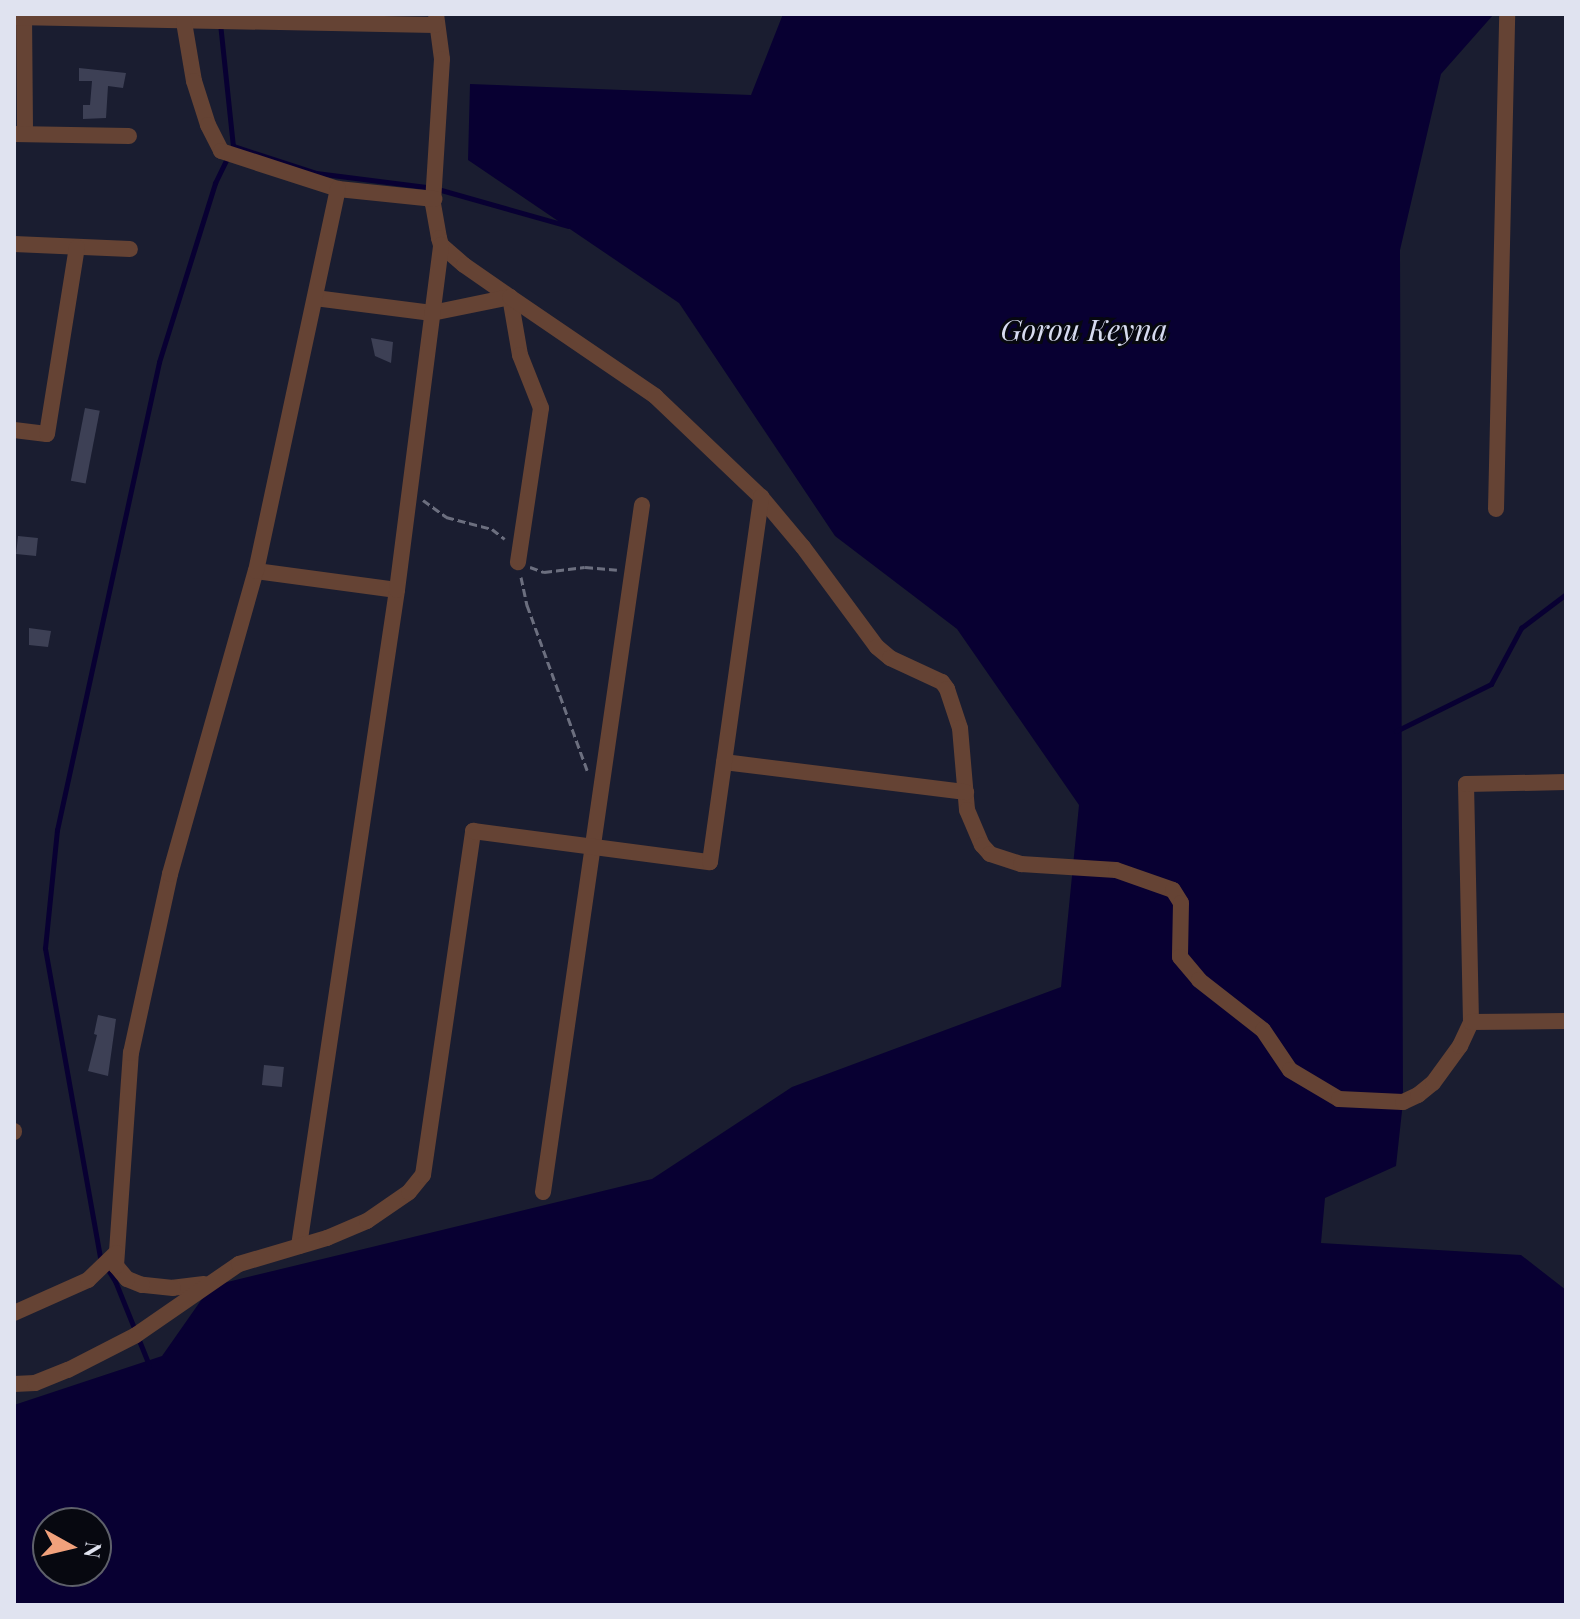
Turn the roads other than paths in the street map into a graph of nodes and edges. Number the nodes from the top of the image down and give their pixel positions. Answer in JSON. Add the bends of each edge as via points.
{"nodes":[{"id":1,"x":1507,"y":14,"type":"edge"},
{"id":2,"x":21,"y":16,"type":"edge"},
{"id":3,"x":436,"y":20,"type":"edge"},
{"id":4,"x":184,"y":22,"type":"junction"},
{"id":5,"x":20,"y":134,"type":"edge"},
{"id":6,"x":129,"y":136,"type":"dead end"},
{"id":7,"x":338,"y":189,"type":"junction"},
{"id":8,"x":434,"y":199,"type":"junction"},
{"id":9,"x":14,"y":244,"type":"edge"},
{"id":10,"x":441,"y":245,"type":"junction"},
{"id":11,"x":77,"y":247,"type":"junction"},
{"id":12,"x":130,"y":249,"type":"dead end"},
{"id":13,"x":510,"y":297,"type":"junction"},
{"id":14,"x":315,"y":298,"type":"junction"},
{"id":15,"x":432,"y":313,"type":"junction"},
{"id":16,"x":14,"y":430,"type":"edge"},
{"id":17,"x":761,"y":497,"type":"junction"},
{"id":18,"x":642,"y":505,"type":"dead end"},
{"id":19,"x":1496,"y":509,"type":"dead end"},
{"id":20,"x":518,"y":562,"type":"road end"},
{"id":21,"x":256,"y":571,"type":"junction"},
{"id":22,"x":397,"y":590,"type":"junction"},
{"id":23,"x":724,"y":762,"type":"junction"},
{"id":24,"x":1566,"y":782,"type":"edge"},
{"id":25,"x":966,"y":792,"type":"junction"},
{"id":26,"x":592,"y":848,"type":"junction"},
{"id":27,"x":1566,"y":1021,"type":"edge"},
{"id":28,"x":1471,"y":1022,"type":"junction"},
{"id":29,"x":543,"y":1192,"type":"dead end"},
{"id":30,"x":299,"y":1246,"type":"junction"},
{"id":31,"x":116,"y":1253,"type":"junction"},
{"id":32,"x":206,"y":1284,"type":"junction"},
{"id":33,"x":14,"y":1313,"type":"edge"},
{"id":34,"x":14,"y":1384,"type":"edge"}],
"edges":[{"from":1,"to":19,"type":"street"},
{"from":2,"to":4,"type":"street"},
{"from":2,"to":5,"type":"street"},
{"from":3,"to":4,"type":"street"},
{"from":3,"to":8,"type":"street","via":[[442,59]]},
{"from":4,"to":7,"type":"street","via":[[194,81],[221,151]]},
{"from":5,"to":6,"type":"street"},
{"from":7,"to":8,"type":"street"},
{"from":7,"to":14,"type":"street"},
{"from":8,"to":10,"type":"street"},
{"from":9,"to":11,"type":"street"},
{"from":10,"to":13,"type":"street"},
{"from":10,"to":15,"type":"street"},
{"from":11,"to":12,"type":"street"},
{"from":11,"to":16,"type":"street","via":[[47,434]]},
{"from":13,"to":15,"type":"street"},
{"from":13,"to":17,"type":"street","via":[[655,396]]},
{"from":13,"to":20,"type":"street","via":[[520,355],[541,408]]},
{"from":14,"to":15,"type":"street"},
{"from":14,"to":21,"type":"street"},
{"from":15,"to":22,"type":"street"},
{"from":17,"to":23,"type":"street"},
{"from":17,"to":25,"type":"street","via":[[877,647],[947,689],[960,728]]},
{"from":18,"to":26,"type":"street"},
{"from":21,"to":22,"type":"street"},
{"from":21,"to":31,"type":"street","via":[[170,874],[131,1053]]},
{"from":22,"to":30,"type":"street"},
{"from":23,"to":25,"type":"street"},
{"from":23,"to":26,"type":"street","via":[[710,862]]},
{"from":24,"to":28,"type":"street","via":[[1466,784]]},
{"from":25,"to":28,"type":"street","via":[[973,829],[990,854],[1021,864],[1116,870],[1173,890],[1181,903],[1180,957],[1199,980],[1263,1030],[1290,1070],[1322,1092],[1339,1099],[1403,1102],[1418,1095],[1460,1046]]},
{"from":26,"to":29,"type":"street"},
{"from":26,"to":30,"type":"street","via":[[473,831],[423,1175],[393,1206]]},
{"from":27,"to":28,"type":"street"},
{"from":30,"to":32,"type":"street","via":[[239,1264]]},
{"from":31,"to":32,"type":"street","via":[[120,1274],[142,1285]]},
{"from":31,"to":33,"type":"street","via":[[88,1280]]},
{"from":32,"to":34,"type":"street","via":[[136,1335],[52,1378]]}]}
